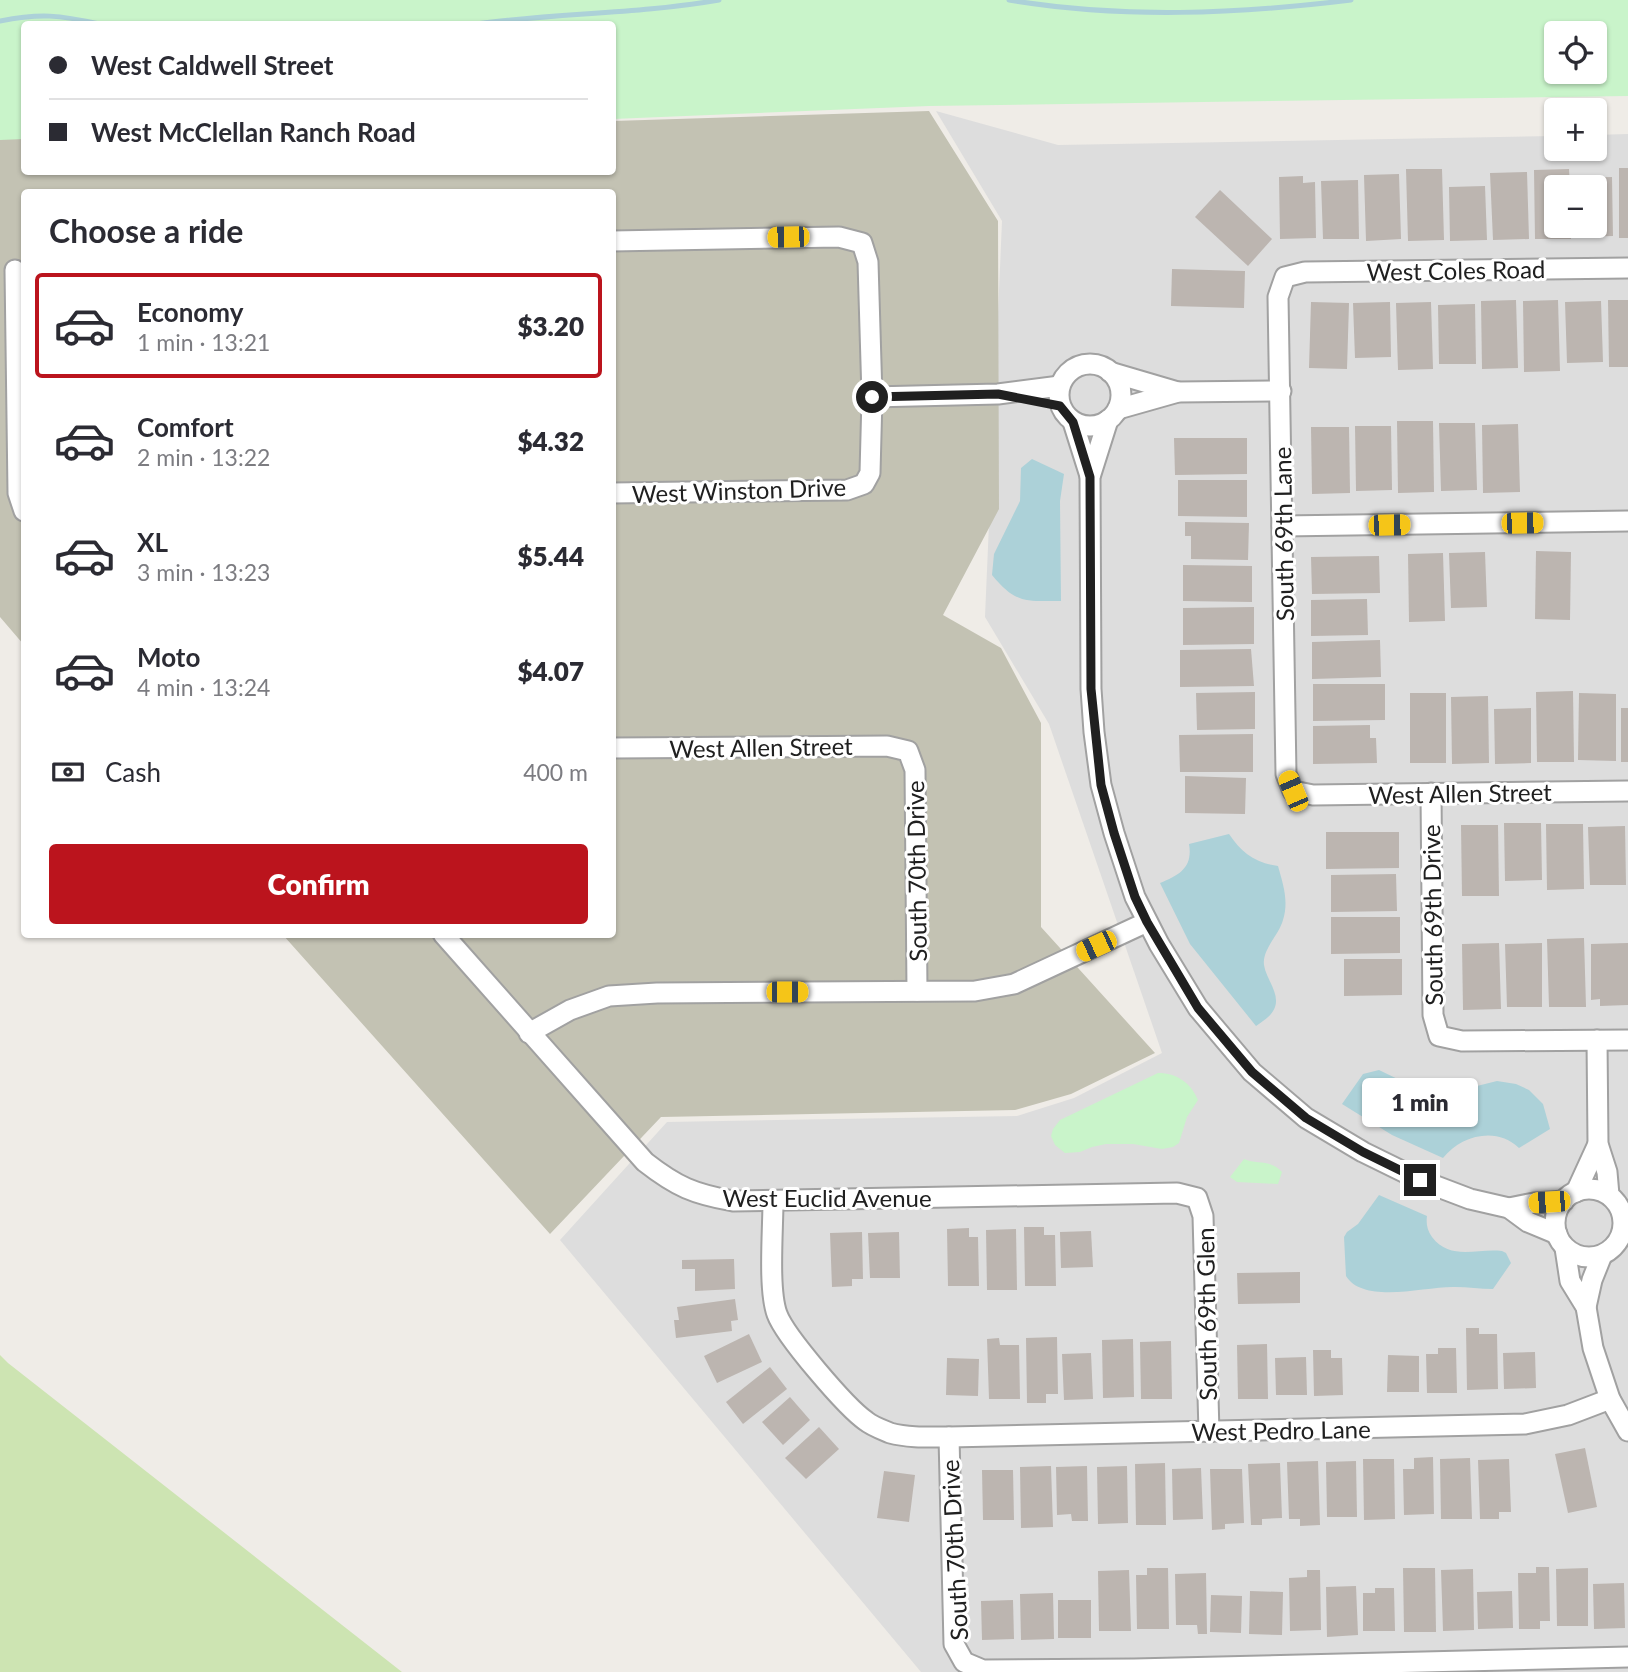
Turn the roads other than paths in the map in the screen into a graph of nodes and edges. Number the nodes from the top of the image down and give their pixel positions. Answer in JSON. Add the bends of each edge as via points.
{"nodes":[{"id":1,"x":616,"y":241,"type":"edge"},
{"id":2,"x":1628,"y":268,"type":"edge"},
{"id":3,"x":13,"y":270,"type":"edge"},
{"id":4,"x":1285,"y":277,"type":"joint"},
{"id":5,"x":1110,"y":372,"type":"junction"},
{"id":6,"x":1060,"y":386,"type":"junction"},
{"id":7,"x":1281,"y":391,"type":"junction"},
{"id":8,"x":1178,"y":392,"type":"junction"},
{"id":9,"x":998,"y":394,"type":"junction"},
{"id":10,"x":872,"y":397,"type":"junction"},
{"id":11,"x":1060,"y":406,"type":"junction"},
{"id":12,"x":1113,"y":415,"type":"junction"},
{"id":13,"x":1073,"y":422,"type":"junction"},
{"id":14,"x":1090,"y":477,"type":"junction"},
{"id":15,"x":616,"y":493,"type":"edge"},
{"id":16,"x":21,"y":502,"type":"edge"},
{"id":17,"x":1628,"y":522,"type":"edge"},
{"id":18,"x":1282,"y":526,"type":"junction"},
{"id":19,"x":616,"y":748,"type":"edge"},
{"id":20,"x":908,"y":751,"type":"joint"},
{"id":21,"x":1293,"y":791,"type":"joint"},
{"id":22,"x":1628,"y":791,"type":"edge"},
{"id":23,"x":1431,"y":793,"type":"junction"},
{"id":24,"x":1147,"y":922,"type":"junction"},
{"id":25,"x":446,"y":938,"type":"edge"},
{"id":26,"x":917,"y":991,"type":"junction"},
{"id":27,"x":529,"y":1033,"type":"junction"},
{"id":28,"x":1597,"y":1040,"type":"junction"},
{"id":29,"x":1628,"y":1040,"type":"edge"},
{"id":30,"x":1598,"y":1144,"type":"junction"},
{"id":31,"x":1570,"y":1196,"type":"junction"},
{"id":32,"x":1197,"y":1198,"type":"joint"},
{"id":33,"x":772,"y":1201,"type":"junction"},
{"id":34,"x":1619,"y":1206,"type":"edge"},
{"id":35,"x":1509,"y":1208,"type":"junction"},
{"id":36,"x":1623,"y":1240,"type":"edge"},
{"id":37,"x":1561,"y":1241,"type":"junction"},
{"id":38,"x":1602,"y":1255,"type":"junction"},
{"id":39,"x":1586,"y":1307,"type":"junction"},
{"id":40,"x":1610,"y":1399,"type":"junction"},
{"id":41,"x":1628,"y":1431,"type":"edge"},
{"id":42,"x":1209,"y":1432,"type":"junction"},
{"id":43,"x":949,"y":1437,"type":"junction"},
{"id":44,"x":1628,"y":1657,"type":"edge"},
{"id":45,"x":1134,"y":1670,"type":"edge"}],
"edges":[{"from":1,"to":10,"type":"street","via":[[839,237],[862,243],[868,262]]},
{"from":2,"to":4,"type":"street","name":"West Coles Road","via":[[1305,272]]},
{"from":3,"to":16,"type":"street"},
{"from":4,"to":7,"type":"street","name":"South 69th Lane","via":[[1278,297]]},
{"from":5,"to":6,"type":"street","via":[[1092,364],[1081,365],[1064,376]]},
{"from":5,"to":8,"type":"street"},
{"from":5,"to":12,"type":"street","via":[[1121,389]]},
{"from":6,"to":9,"type":"street"},
{"from":6,"to":11,"type":"street"},
{"from":7,"to":8,"type":"street"},
{"from":7,"to":18,"type":"street","name":"South 69th Lane"},
{"from":8,"to":12,"type":"street"},
{"from":9,"to":10,"type":"street"},
{"from":9,"to":11,"type":"street"},
{"from":10,"to":15,"type":"street","name":"West Winston Drive","via":[[870,473],[864,484],[847,490]]},
{"from":11,"to":13,"type":"street"},
{"from":12,"to":13,"type":"street","via":[[1093,426]]},
{"from":12,"to":14,"type":"street"},
{"from":13,"to":14,"type":"street"},
{"from":14,"to":24,"type":"street","via":[[1094,732],[1111,821]]},
{"from":17,"to":18,"type":"street"},
{"from":18,"to":21,"type":"street","name":"South 69th Lane","via":[[1286,774]]},
{"from":19,"to":20,"type":"street","name":"West Allen Street","via":[[887,746]]},
{"from":20,"to":26,"type":"street","name":"South 70th Drive","via":[[915,770]]},
{"from":21,"to":23,"type":"street","name":"West Allen Street","via":[[1313,795]]},
{"from":22,"to":23,"type":"street","name":"West Allen Street"},
{"from":23,"to":28,"type":"street","name":"South 69th Drive","via":[[1433,1015],[1439,1035],[1462,1041]]},
{"from":24,"to":26,"type":"street","via":[[1014,984]]},
{"from":24,"to":35,"type":"street","via":[[1198,1008],[1252,1072],[1306,1118],[1420,1180]]},
{"from":25,"to":27,"type":"street","name":"West Euclid Avenue"},
{"from":26,"to":27,"type":"street","via":[[610,996],[570,1010]]},
{"from":27,"to":33,"type":"street","name":"West Euclid Avenue","via":[[645,1162],[669,1181],[697,1194],[733,1202]]},
{"from":28,"to":29,"type":"street"},
{"from":28,"to":30,"type":"street"},
{"from":30,"to":31,"type":"street"},
{"from":30,"to":34,"type":"street"},
{"from":31,"to":34,"type":"street","via":[[1599,1190]]},
{"from":31,"to":35,"type":"street"},
{"from":31,"to":37,"type":"street","via":[[1555,1218]]},
{"from":32,"to":33,"type":"street","name":"West Euclid Avenue","via":[[1177,1193]]},
{"from":32,"to":42,"type":"street","name":"South 69th Glen","via":[[1203,1216]]},
{"from":33,"to":43,"type":"street","name":"West Pedro Lane","via":[[774,1294],[777,1314],[788,1335],[867,1422],[889,1433]]},
{"from":34,"to":36,"type":"street"},
{"from":35,"to":37,"type":"street"},
{"from":36,"to":38,"type":"street"},
{"from":37,"to":38,"type":"street","via":[[1574,1255]]},
{"from":37,"to":39,"type":"street","via":[[1570,1281]]},
{"from":38,"to":39,"type":"street"},
{"from":39,"to":40,"type":"street","via":[[1593,1348]]},
{"from":40,"to":41,"type":"street"},
{"from":40,"to":42,"type":"street","name":"West Pedro Lane","via":[[1568,1415],[1525,1423]]},
{"from":42,"to":43,"type":"street","name":"West Pedro Lane"},
{"from":43,"to":45,"type":"street","name":"South 70th Drive","via":[[954,1644],[964,1662],[983,1670]]},
{"from":44,"to":45,"type":"street"}]}
